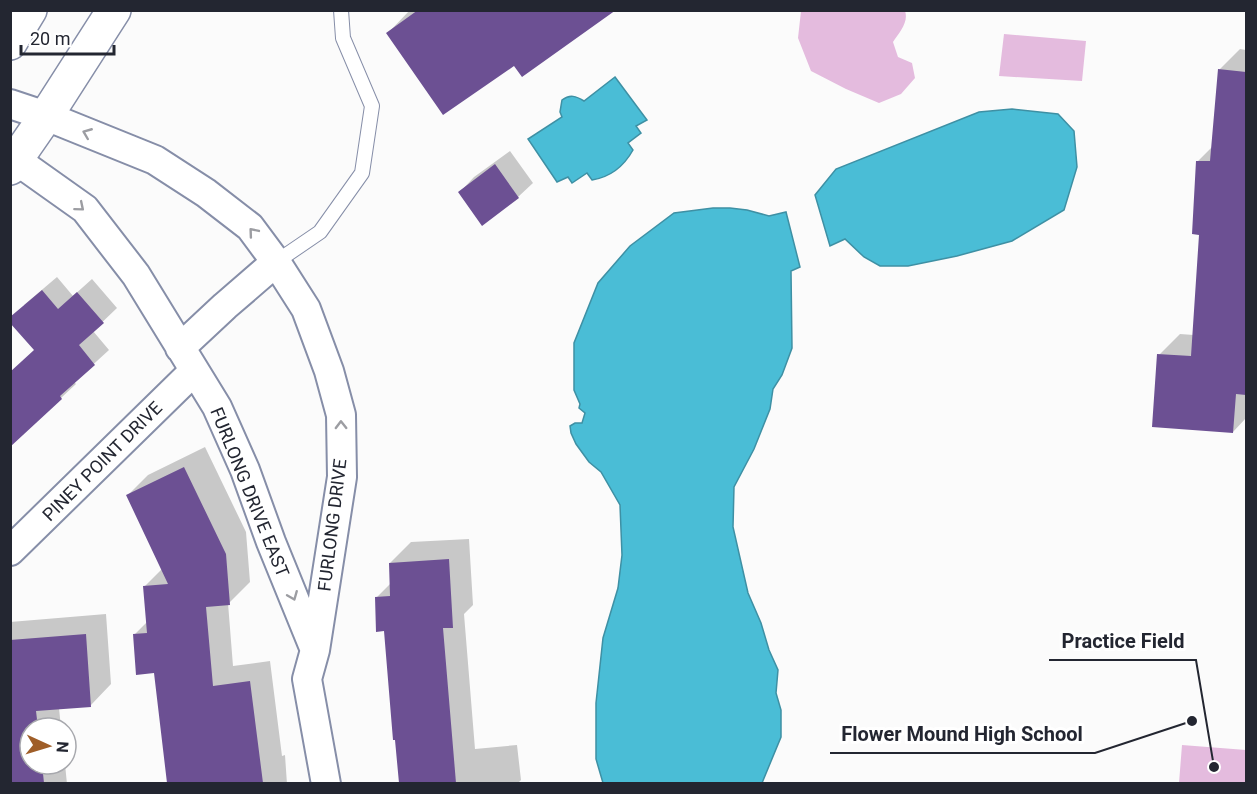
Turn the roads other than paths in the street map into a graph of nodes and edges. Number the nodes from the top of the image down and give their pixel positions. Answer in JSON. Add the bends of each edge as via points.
{"nodes":[{"id":1,"x":30,"y":10,"type":"edge"},
{"id":2,"x":114,"y":10,"type":"edge"},
{"id":3,"x":341,"y":10,"type":"edge"},
{"id":4,"x":10,"y":43,"type":"edge"},
{"id":5,"x":10,"y":104,"type":"edge"},
{"id":6,"x":46,"y":116,"type":"junction"},
{"id":7,"x":12,"y":160,"type":"edge"},
{"id":8,"x":276,"y":262,"type":"junction"},
{"id":9,"x":187,"y":359,"type":"junction"},
{"id":10,"x":10,"y":551,"type":"edge"},
{"id":11,"x":315,"y":650,"type":"junction"},
{"id":12,"x":326,"y":783,"type":"edge"}],
"edges":[{"from":1,"to":4,"type":"main road"},
{"from":2,"to":6,"type":"main road"},
{"from":3,"to":8,"type":"lane","via":[[343,38],[372,106],[362,173],[320,232]]},
{"from":5,"to":6,"type":"street","name":"FURLONG DRIVE"},
{"from":6,"to":7,"type":"main road"},
{"from":8,"to":6,"type":"street","name":"FURLONG DRIVE","one_way":true,"via":[[250,227],[155,160]]},
{"from":7,"to":9,"type":"street","name":"FURLONG DRIVE EAST","one_way":true,"via":[[85,209],[136,275]]},
{"from":8,"to":9,"type":"street","name":"PINEY POINT DRIVE","via":[[225,306]]},
{"from":11,"to":8,"type":"street","name":"FURLONG DRIVE","one_way":true,"via":[[342,477],[341,415],[306,309]]},
{"from":9,"to":10,"type":"street","name":"PINEY POINT DRIVE"},
{"from":9,"to":11,"type":"street","name":"FURLONG DRIVE EAST","one_way":true,"via":[[217,407],[245,470]]},
{"from":11,"to":12,"type":"street","via":[[307,680]]}]}
